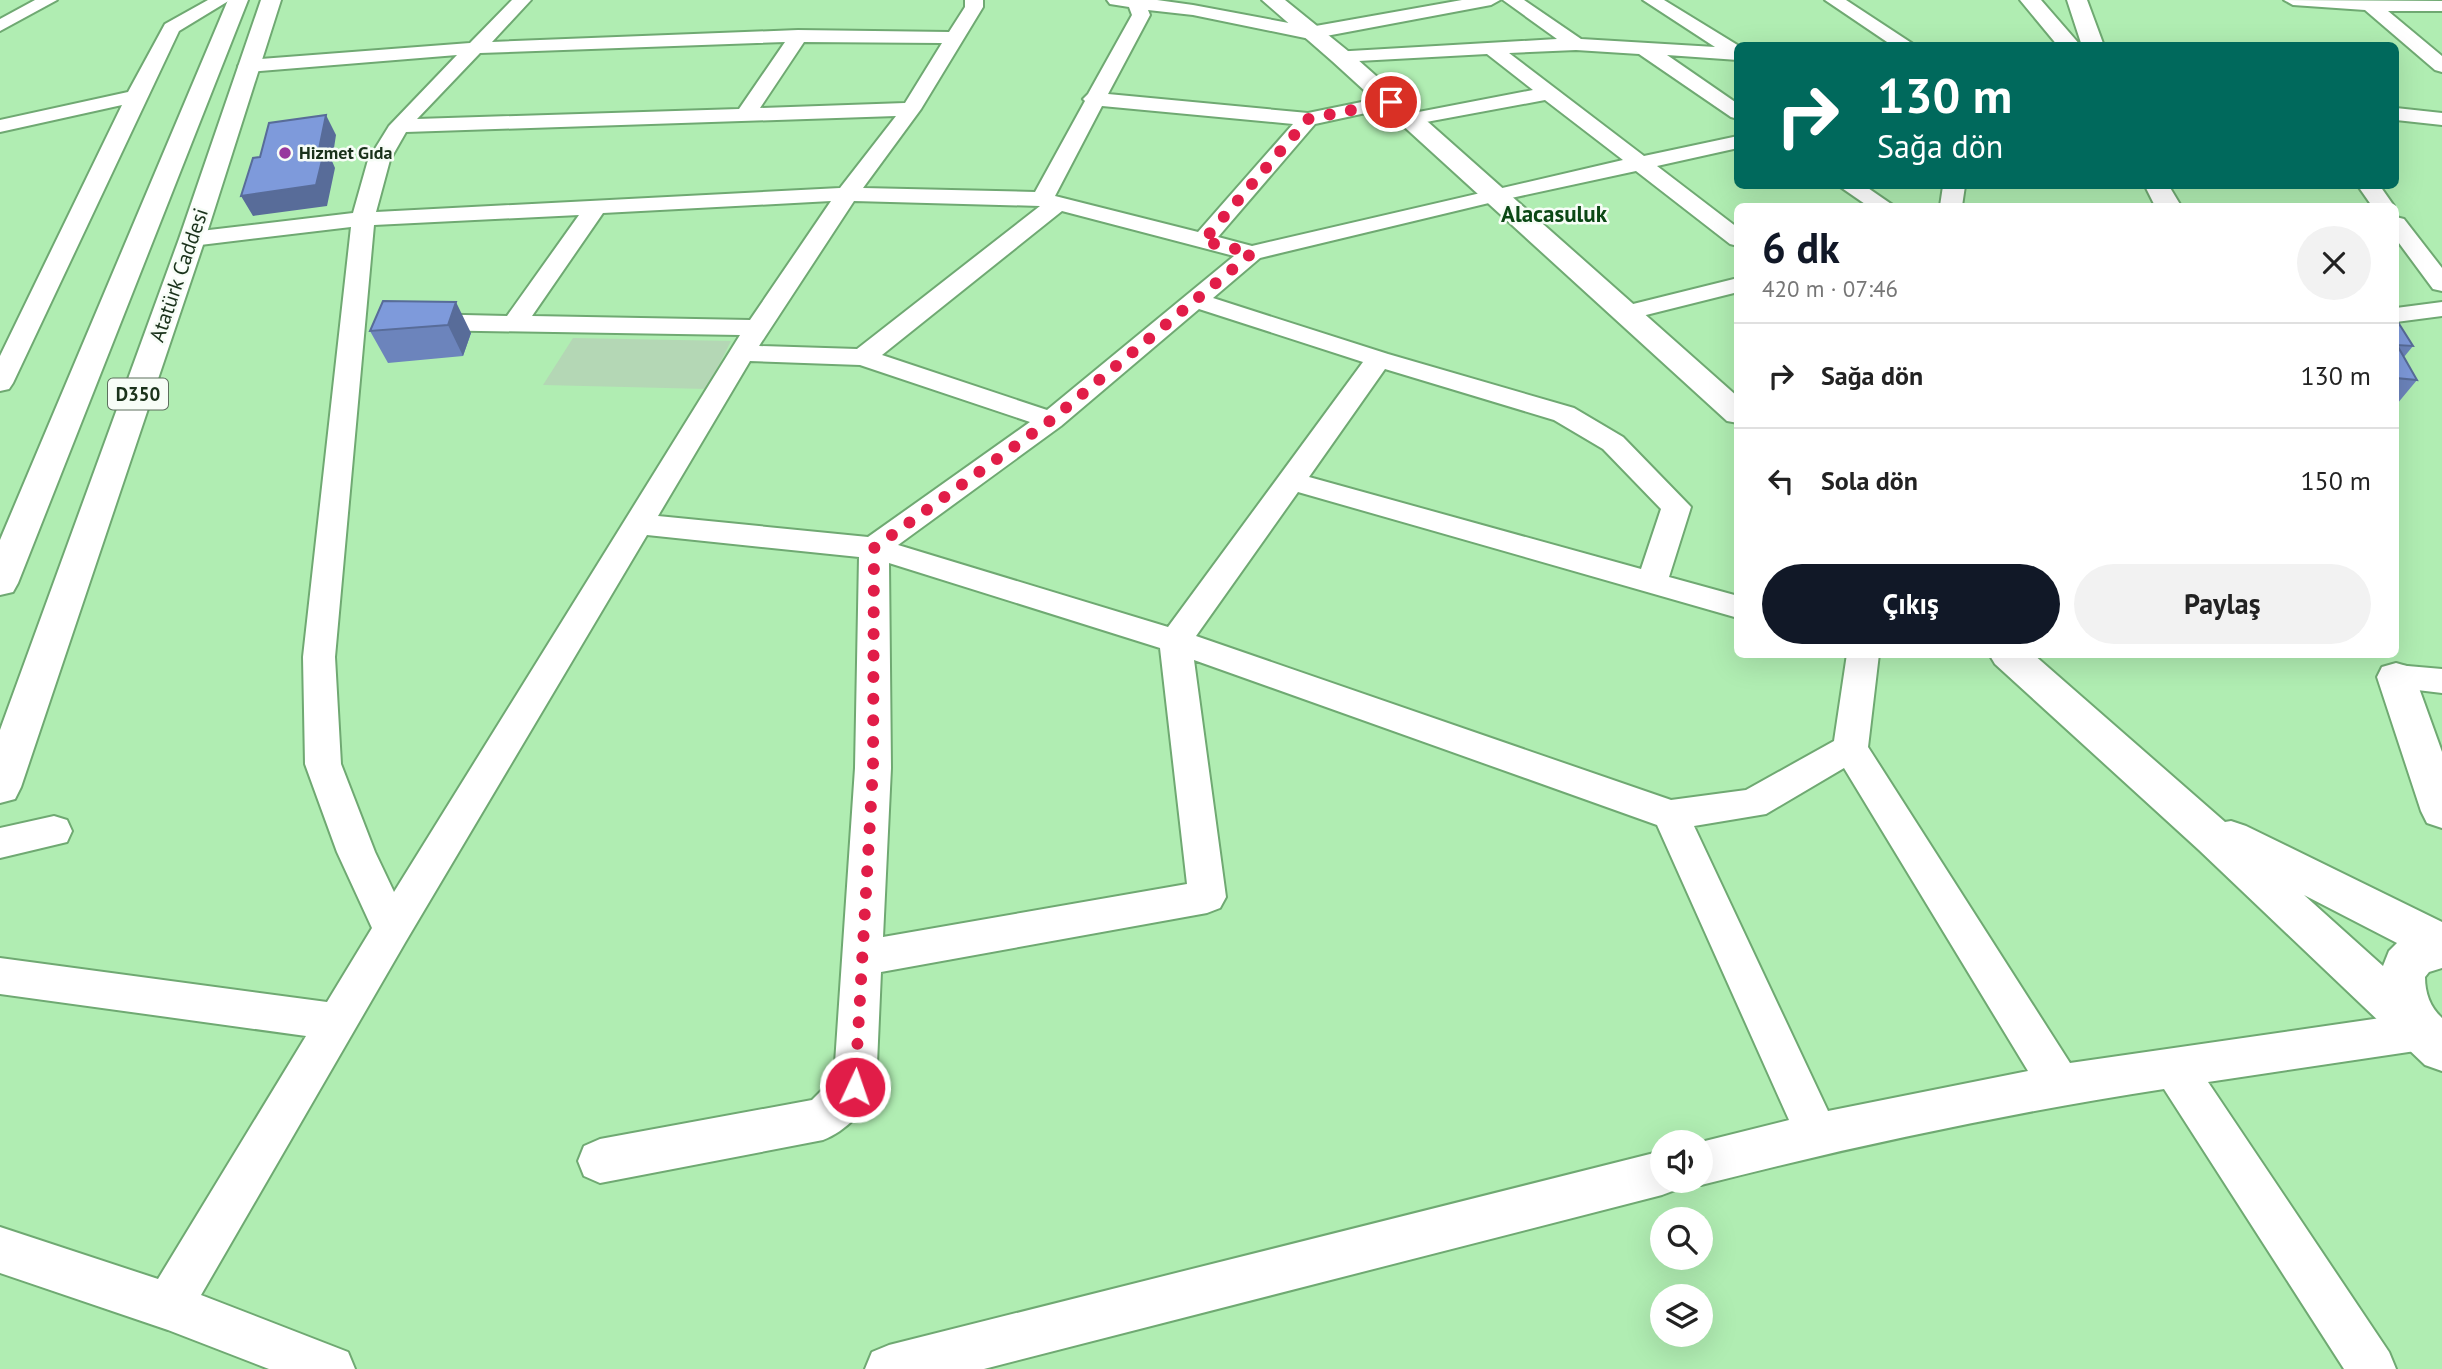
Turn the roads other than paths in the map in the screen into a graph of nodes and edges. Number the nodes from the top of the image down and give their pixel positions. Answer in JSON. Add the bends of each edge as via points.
{"nodes":[{"id":1,"x":48,"y":0,"type":"edge"},
{"id":2,"x":221,"y":0,"type":"edge"},
{"id":3,"x":237,"y":0,"type":"edge"},
{"id":4,"x":271,"y":0,"type":"edge"},
{"id":5,"x":522,"y":0,"type":"edge"},
{"id":6,"x":974,"y":0,"type":"edge"},
{"id":7,"x":1116,"y":0,"type":"edge"},
{"id":8,"x":1272,"y":0,"type":"edge"},
{"id":9,"x":1491,"y":0,"type":"edge"},
{"id":10,"x":1512,"y":0,"type":"edge"},
{"id":11,"x":1653,"y":0,"type":"edge"},
{"id":12,"x":1834,"y":0,"type":"edge"},
{"id":13,"x":2030,"y":0,"type":"edge"},
{"id":14,"x":2077,"y":0,"type":"edge"},
{"id":15,"x":2293,"y":0,"type":"edge"},
{"id":16,"x":1137,"y":1,"type":"edge"},
{"id":17,"x":1375,"y":6,"type":"dead end"},
{"id":18,"x":2371,"y":6,"type":"junction"},
{"id":19,"x":2442,"y":6,"type":"edge"},
{"id":20,"x":1390,"y":18,"type":"junction"},
{"id":21,"x":0,"y":26,"type":"edge"},
{"id":22,"x":1310,"y":33,"type":"junction"},
{"id":23,"x":798,"y":36,"type":"junction"},
{"id":24,"x":955,"y":38,"type":"junction"},
{"id":25,"x":1900,"y":42,"type":"edge"},
{"id":26,"x":2067,"y":42,"type":"edge"},
{"id":27,"x":2092,"y":42,"type":"edge"},
{"id":28,"x":1576,"y":44,"type":"junction"},
{"id":29,"x":1642,"y":47,"type":"junction"},
{"id":30,"x":476,"y":48,"type":"junction"},
{"id":31,"x":1492,"y":49,"type":"junction"},
{"id":32,"x":1734,"y":51,"type":"edge"},
{"id":33,"x":1734,"y":53,"type":"edge"},
{"id":34,"x":1340,"y":56,"type":"junction"},
{"id":35,"x":248,"y":66,"type":"junction"},
{"id":36,"x":2442,"y":66,"type":"edge"},
{"id":37,"x":1549,"y":93,"type":"junction"},
{"id":38,"x":136,"y":96,"type":"junction"},
{"id":39,"x":1093,"y":99,"type":"junction"},
{"id":40,"x":911,"y":109,"type":"junction"},
{"id":41,"x":1734,"y":110,"type":"edge"},
{"id":42,"x":1401,"y":111,"type":"junction"},
{"id":43,"x":746,"y":113,"type":"junction"},
{"id":44,"x":2399,"y":114,"type":"edge"},
{"id":45,"x":1308,"y":119,"type":"junction"},
{"id":46,"x":2442,"y":119,"type":"edge"},
{"id":47,"x":399,"y":125,"type":"junction"},
{"id":48,"x":0,"y":126,"type":"edge"},
{"id":49,"x":1734,"y":143,"type":"edge"},
{"id":50,"x":1638,"y":163,"type":"junction"},
{"id":51,"x":1855,"y":189,"type":"edge"},
{"id":52,"x":846,"y":194,"type":"junction"},
{"id":53,"x":1493,"y":195,"type":"junction"},
{"id":54,"x":1050,"y":201,"type":"junction"},
{"id":55,"x":1879,"y":203,"type":"edge"},
{"id":56,"x":596,"y":207,"type":"junction"},
{"id":57,"x":363,"y":219,"type":"junction"},
{"id":58,"x":2399,"y":228,"type":"edge"},
{"id":59,"x":1734,"y":236,"type":"edge"},
{"id":60,"x":192,"y":239,"type":"junction"},
{"id":61,"x":1203,"y":241,"type":"junction"},
{"id":62,"x":1252,"y":253,"type":"junction"},
{"id":63,"x":2442,"y":284,"type":"edge"},
{"id":64,"x":1734,"y":286,"type":"edge"},
{"id":65,"x":1196,"y":300,"type":"junction"},
{"id":66,"x":2442,"y":309,"type":"edge"},
{"id":67,"x":1626,"y":313,"type":"junction"},
{"id":68,"x":2399,"y":315,"type":"edge"},
{"id":69,"x":375,"y":321,"type":"junction"},
{"id":70,"x":515,"y":323,"type":"junction"},
{"id":71,"x":750,"y":341,"type":"junction"},
{"id":72,"x":863,"y":357,"type":"junction"},
{"id":73,"x":1379,"y":359,"type":"junction"},
{"id":74,"x":2,"y":376,"type":"edge"},
{"id":75,"x":1734,"y":410,"type":"edge"},
{"id":76,"x":1051,"y":420,"type":"junction"},
{"id":77,"x":1291,"y":481,"type":"junction"},
{"id":78,"x":639,"y":524,"type":"junction"},
{"id":79,"x":874,"y":548,"type":"junction"},
{"id":80,"x":0,"y":583,"type":"edge"},
{"id":81,"x":1652,"y":583,"type":"junction"},
{"id":82,"x":1734,"y":606,"type":"edge"},
{"id":83,"x":1175,"y":640,"type":"junction"},
{"id":84,"x":1863,"y":658,"type":"edge"},
{"id":85,"x":2012,"y":658,"type":"edge"},
{"id":86,"x":2390,"y":666,"type":"edge"},
{"id":87,"x":2442,"y":681,"type":"edge"},
{"id":88,"x":1850,"y":748,"type":"junction"},
{"id":89,"x":2442,"y":765,"type":"edge"},
{"id":90,"x":0,"y":787,"type":"edge"},
{"id":91,"x":2442,"y":811,"type":"edge"},
{"id":92,"x":1671,"y":815,"type":"junction"},
{"id":93,"x":2192,"y":818,"type":"junction"},
{"id":94,"x":54,"y":831,"type":"dead end"},
{"id":95,"x":0,"y":843,"type":"edge"},
{"id":96,"x":392,"y":929,"type":"junction"},
{"id":97,"x":2442,"y":946,"type":"edge"},
{"id":98,"x":862,"y":958,"type":"junction"},
{"id":99,"x":0,"y":976,"type":"edge"},
{"id":100,"x":338,"y":1022,"type":"junction"},
{"id":101,"x":2427,"y":1035,"type":"edge"},
{"id":102,"x":2175,"y":1069,"type":"junction"},
{"id":103,"x":2060,"y":1085,"type":"junction"},
{"id":104,"x":1817,"y":1134,"type":"junction"},
{"id":105,"x":1713,"y":1160,"type":"edge"},
{"id":106,"x":600,"y":1161,"type":"dead end"},
{"id":107,"x":1650,"y":1176,"type":"edge"},
{"id":108,"x":0,"y":1250,"type":"edge"},
{"id":109,"x":169,"y":1306,"type":"junction"},
{"id":110,"x":331,"y":1369,"type":"edge"},
{"id":111,"x":889,"y":1369,"type":"edge"},
{"id":112,"x":2372,"y":1369,"type":"edge"}],
"edges":[{"from":1,"to":21,"type":"street"},
{"from":2,"to":38,"type":"street","via":[[171,28]]},
{"from":3,"to":80,"type":"main road","number":"D350"},
{"from":4,"to":35,"type":"main road","name":"Atatürk Caddesi","number":"D350"},
{"from":5,"to":30,"type":"street"},
{"from":6,"to":24,"type":"street"},
{"from":7,"to":16,"type":"street"},
{"from":8,"to":22,"type":"main road"},
{"from":9,"to":20,"type":"street"},
{"from":10,"to":28,"type":"street"},
{"from":11,"to":32,"type":"street"},
{"from":12,"to":25,"type":"street"},
{"from":13,"to":26,"type":"main road"},
{"from":14,"to":27,"type":"main road"},
{"from":15,"to":18,"type":"street"},
{"from":16,"to":22,"type":"street"},
{"from":16,"to":39,"type":"street","via":[[1141,15]]},
{"from":17,"to":20,"type":"street"},
{"from":18,"to":19,"type":"street"},
{"from":18,"to":36,"type":"street"},
{"from":20,"to":22,"type":"street"},
{"from":22,"to":34,"type":"main road"},
{"from":23,"to":24,"type":"street"},
{"from":23,"to":30,"type":"street"},
{"from":23,"to":43,"type":"street"},
{"from":24,"to":40,"type":"street"},
{"from":28,"to":29,"type":"street"},
{"from":28,"to":31,"type":"street"},
{"from":29,"to":33,"type":"street"},
{"from":29,"to":41,"type":"street"},
{"from":30,"to":35,"type":"street"},
{"from":30,"to":47,"type":"street"},
{"from":31,"to":34,"type":"street"},
{"from":31,"to":37,"type":"street"},
{"from":34,"to":42,"type":"main road"},
{"from":35,"to":60,"type":"main road","name":"Atatürk Caddesi","number":"D350"},
{"from":37,"to":42,"type":"street"},
{"from":37,"to":50,"type":"street"},
{"from":38,"to":48,"type":"street"},
{"from":38,"to":74,"type":"street"},
{"from":39,"to":45,"type":"street"},
{"from":39,"to":54,"type":"street"},
{"from":40,"to":43,"type":"street"},
{"from":40,"to":52,"type":"street"},
{"from":42,"to":45,"type":"street"},
{"from":42,"to":53,"type":"main road"},
{"from":43,"to":47,"type":"street"},
{"from":44,"to":46,"type":"street"},
{"from":45,"to":61,"type":"street"},
{"from":47,"to":57,"type":"street","via":[[379,160]]},
{"from":49,"to":50,"type":"street"},
{"from":50,"to":53,"type":"street"},
{"from":50,"to":59,"type":"street"},
{"from":51,"to":55,"type":"street"},
{"from":52,"to":54,"type":"street"},
{"from":52,"to":56,"type":"street"},
{"from":52,"to":71,"type":"street"},
{"from":53,"to":62,"type":"street"},
{"from":53,"to":67,"type":"main road"},
{"from":54,"to":61,"type":"street"},
{"from":54,"to":72,"type":"street"},
{"from":56,"to":57,"type":"street"},
{"from":56,"to":70,"type":"street"},
{"from":57,"to":60,"type":"street"},
{"from":57,"to":69,"type":"street"},
{"from":58,"to":63,"type":"street"},
{"from":60,"to":90,"type":"main road","name":"Atatürk Caddesi","number":"D350"},
{"from":61,"to":62,"type":"street"},
{"from":62,"to":65,"type":"street"},
{"from":64,"to":67,"type":"street"},
{"from":65,"to":73,"type":"street"},
{"from":65,"to":76,"type":"street"},
{"from":66,"to":68,"type":"street"},
{"from":67,"to":75,"type":"main road"},
{"from":69,"to":70,"type":"street"},
{"from":69,"to":96,"type":"street","via":[[319,657],[323,764],[356,852]]},
{"from":70,"to":71,"type":"street"},
{"from":71,"to":72,"type":"street"},
{"from":71,"to":78,"type":"street"},
{"from":72,"to":76,"type":"street"},
{"from":73,"to":77,"type":"street"},
{"from":73,"to":81,"type":"street","via":[[1564,414],[1613,443],[1676,507]]},
{"from":76,"to":79,"type":"street"},
{"from":77,"to":81,"type":"street"},
{"from":77,"to":83,"type":"street"},
{"from":78,"to":79,"type":"street"},
{"from":78,"to":96,"type":"street"},
{"from":79,"to":83,"type":"street"},
{"from":79,"to":98,"type":"street","via":[[873,768]]},
{"from":81,"to":82,"type":"street"},
{"from":83,"to":92,"type":"street"},
{"from":83,"to":98,"type":"street","via":[[1207,897]]},
{"from":84,"to":88,"type":"street"},
{"from":85,"to":93,"type":"main road"},
{"from":86,"to":87,"type":"street"},
{"from":86,"to":89,"type":"main road"},
{"from":86,"to":91,"type":"main road"},
{"from":88,"to":92,"type":"street","via":[[1753,804]]},
{"from":88,"to":103,"type":"street"},
{"from":92,"to":104,"type":"street"},
{"from":93,"to":97,"type":"main road"},
{"from":93,"to":101,"type":"main road"},
{"from":94,"to":95,"type":"street"},
{"from":96,"to":100,"type":"street"},
{"from":97,"to":101,"type":"main road","via":[[2407,961],[2400,979],[2404,1001]]},
{"from":98,"to":106,"type":"street","via":[[855,1087],[823,1119]]},
{"from":99,"to":100,"type":"street"},
{"from":100,"to":109,"type":"street"},
{"from":101,"to":102,"type":"street"},
{"from":102,"to":103,"type":"street"},
{"from":102,"to":112,"type":"street"},
{"from":103,"to":104,"type":"street"},
{"from":104,"to":105,"type":"street"},
{"from":107,"to":111,"type":"street"},
{"from":108,"to":109,"type":"street"},
{"from":109,"to":110,"type":"street"}]}
